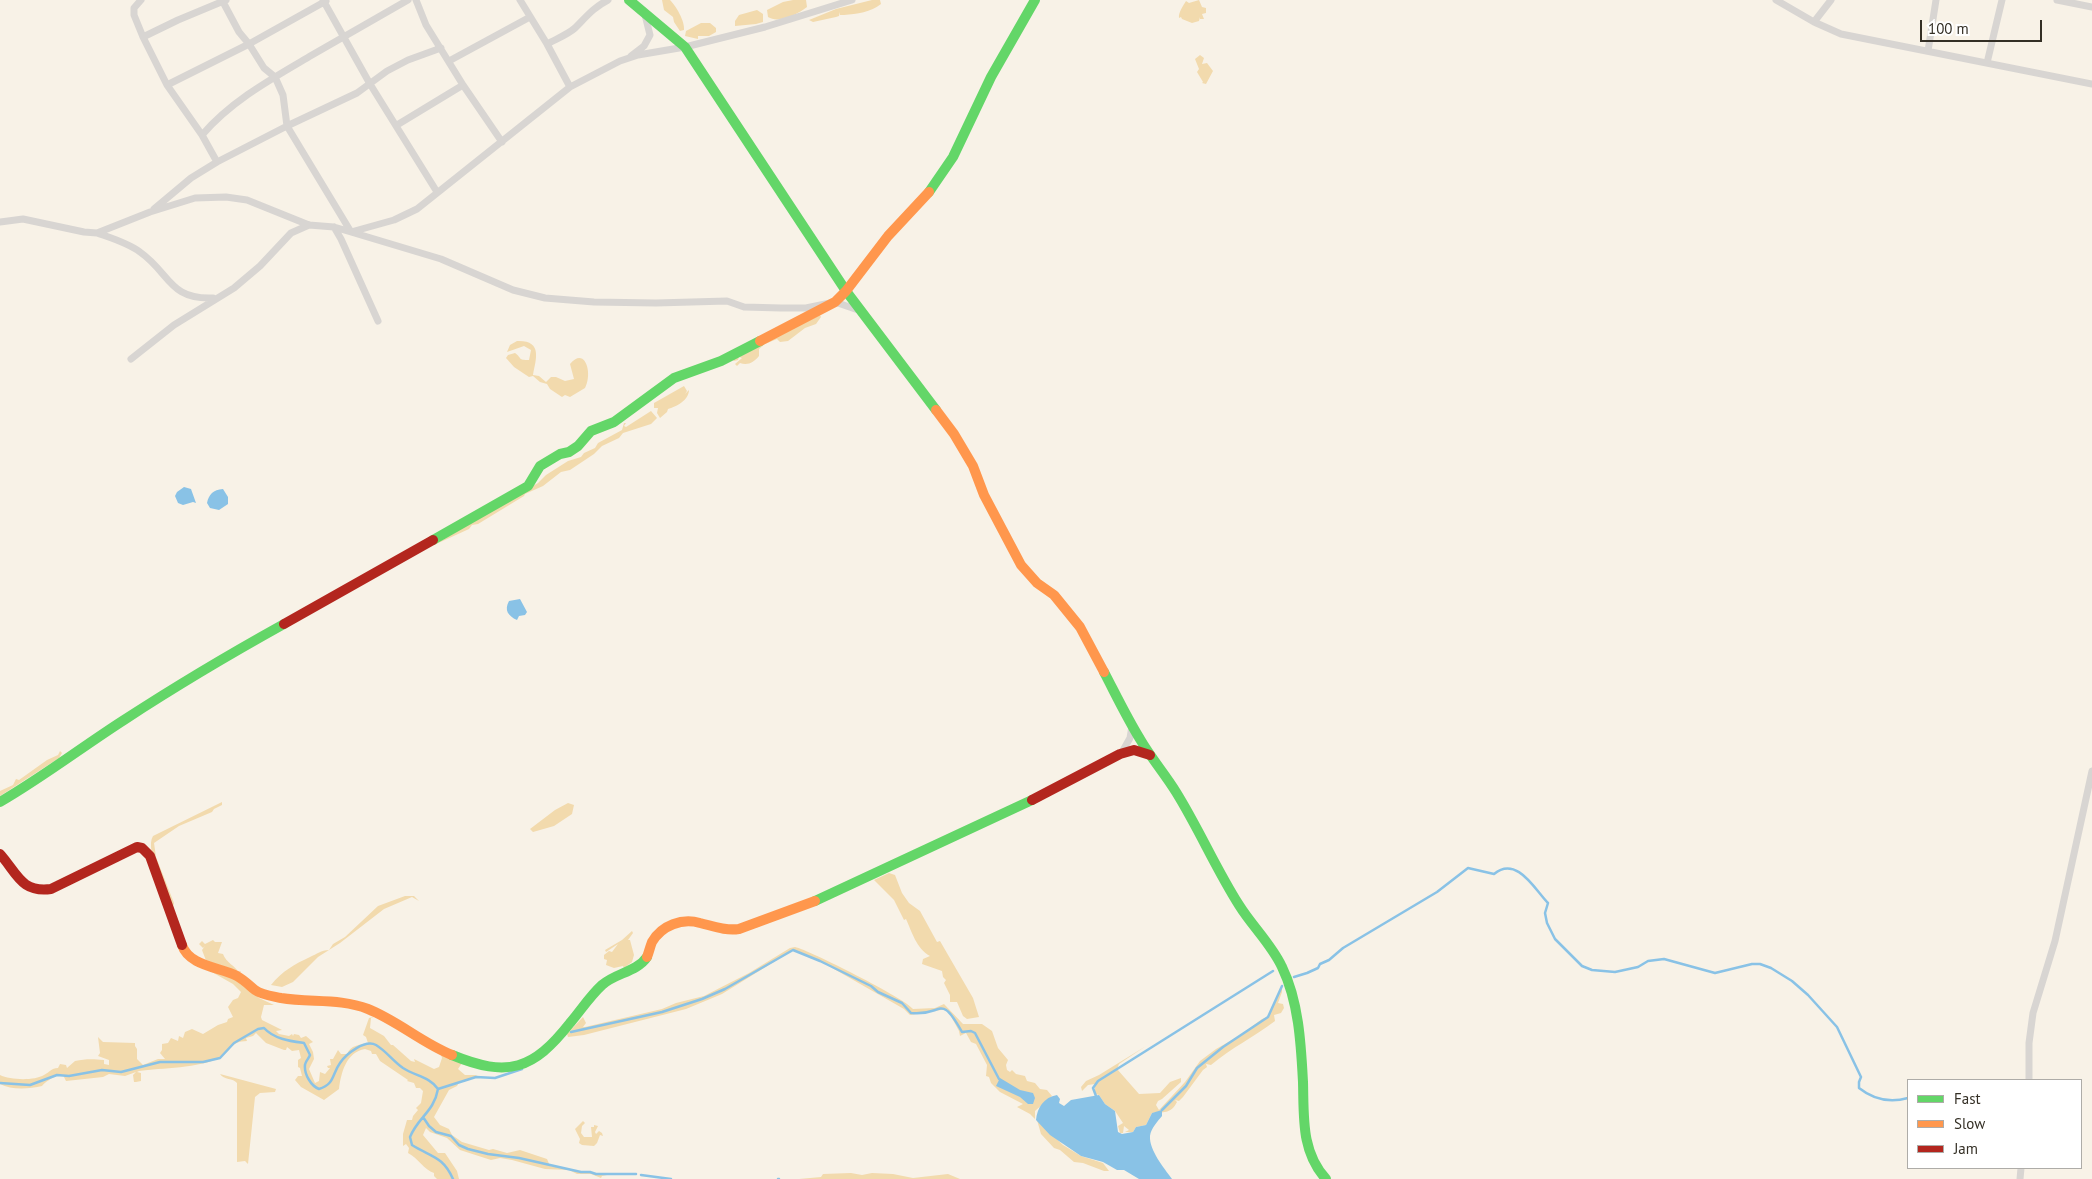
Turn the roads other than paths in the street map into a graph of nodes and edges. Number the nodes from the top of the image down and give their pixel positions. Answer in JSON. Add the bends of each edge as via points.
{"nodes":[{"id":1,"x":141,"y":0,"type":"edge"},
{"id":2,"x":224,"y":0,"type":"edge"},
{"id":3,"x":408,"y":0,"type":"edge"},
{"id":4,"x":416,"y":0,"type":"edge"},
{"id":5,"x":520,"y":0,"type":"edge"},
{"id":6,"x":608,"y":0,"type":"edge"},
{"id":7,"x":629,"y":0,"type":"edge"},
{"id":8,"x":852,"y":0,"type":"edge"},
{"id":9,"x":1035,"y":0,"type":"edge"},
{"id":10,"x":1776,"y":0,"type":"edge"},
{"id":11,"x":1830,"y":0,"type":"edge"},
{"id":12,"x":1936,"y":0,"type":"edge"},
{"id":13,"x":2002,"y":0,"type":"edge"},
{"id":14,"x":2057,"y":0,"type":"edge"},
{"id":15,"x":324,"y":1,"type":"edge"},
{"id":16,"x":2092,"y":7,"type":"edge"},
{"id":17,"x":645,"y":14,"type":"junction"},
{"id":18,"x":530,"y":17,"type":"junction"},
{"id":19,"x":1814,"y":22,"type":"junction"},
{"id":20,"x":143,"y":37,"type":"junction"},
{"id":21,"x":343,"y":38,"type":"junction"},
{"id":22,"x":249,"y":44,"type":"junction"},
{"id":23,"x":547,"y":44,"type":"junction"},
{"id":24,"x":685,"y":47,"type":"junction"},
{"id":25,"x":441,"y":48,"type":"junction"},
{"id":26,"x":1928,"y":51,"type":"junction"},
{"id":27,"x":627,"y":59,"type":"junction"},
{"id":28,"x":449,"y":61,"type":"junction"},
{"id":29,"x":1987,"y":63,"type":"junction"},
{"id":30,"x":275,"y":76,"type":"junction"},
{"id":31,"x":370,"y":84,"type":"junction"},
{"id":32,"x":2092,"y":84,"type":"edge"},
{"id":33,"x":167,"y":85,"type":"junction"},
{"id":34,"x":464,"y":85,"type":"junction"},
{"id":35,"x":570,"y":87,"type":"junction"},
{"id":36,"x":397,"y":125,"type":"junction"},
{"id":37,"x":287,"y":126,"type":"junction"},
{"id":38,"x":202,"y":134,"type":"junction"},
{"id":39,"x":502,"y":142,"type":"junction"},
{"id":40,"x":217,"y":162,"type":"junction"},
{"id":41,"x":437,"y":192,"type":"junction"},
{"id":42,"x":150,"y":212,"type":"junction"},
{"id":43,"x":0,"y":222,"type":"edge"},
{"id":44,"x":309,"y":225,"type":"junction"},
{"id":45,"x":334,"y":227,"type":"junction"},
{"id":46,"x":351,"y":232,"type":"junction"},
{"id":47,"x":97,"y":233,"type":"junction"},
{"id":48,"x":846,"y":291,"type":"junction"},
{"id":49,"x":216,"y":298,"type":"junction"},
{"id":50,"x":835,"y":302,"type":"junction"},
{"id":51,"x":862,"y":311,"type":"junction"},
{"id":52,"x":378,"y":321,"type":"dead end"},
{"id":53,"x":131,"y":359,"type":"dead end"},
{"id":54,"x":1132,"y":726,"type":"junction"},
{"id":55,"x":1120,"y":754,"type":"junction"},
{"id":56,"x":1150,"y":755,"type":"junction"},
{"id":57,"x":2092,"y":771,"type":"edge"},
{"id":58,"x":0,"y":802,"type":"edge"},
{"id":59,"x":0,"y":854,"type":"edge"},
{"id":60,"x":2029,"y":1079,"type":"edge"},
{"id":61,"x":1326,"y":1179,"type":"edge"}],
"edges":[{"from":1,"to":20,"type":"street","via":[[134,8],[134,15]]},
{"from":2,"to":20,"type":"street"},
{"from":2,"to":22,"type":"street","via":[[239,32]]},
{"from":3,"to":21,"type":"street"},
{"from":4,"to":25,"type":"street","via":[[426,25]]},
{"from":5,"to":18,"type":"street"},
{"from":6,"to":23,"type":"street","via":[[586,14],[566,34]]},
{"from":7,"to":17,"type":"street"},
{"from":8,"to":24,"type":"street"},
{"from":9,"to":48,"type":"street","via":[[991,77],[953,157],[920,203],[888,236]]},
{"from":10,"to":19,"type":"street"},
{"from":11,"to":19,"type":"street"},
{"from":12,"to":26,"type":"street"},
{"from":13,"to":29,"type":"street"},
{"from":14,"to":16,"type":"street"},
{"from":15,"to":21,"type":"street"},
{"from":15,"to":22,"type":"street"},
{"from":17,"to":24,"type":"street"},
{"from":17,"to":27,"type":"street","via":[[650,35],[644,46]]},
{"from":18,"to":23,"type":"street"},
{"from":18,"to":28,"type":"street"},
{"from":19,"to":26,"type":"street","via":[[1841,34]]},
{"from":20,"to":33,"type":"street"},
{"from":21,"to":30,"type":"street"},
{"from":21,"to":31,"type":"street"},
{"from":22,"to":30,"type":"street","via":[[264,68]]},
{"from":22,"to":33,"type":"street"},
{"from":23,"to":35,"type":"street"},
{"from":24,"to":27,"type":"street"},
{"from":24,"to":48,"type":"street"},
{"from":25,"to":28,"type":"street"},
{"from":25,"to":31,"type":"street","via":[[408,60]]},
{"from":26,"to":29,"type":"street"},
{"from":27,"to":35,"type":"street"},
{"from":28,"to":34,"type":"street"},
{"from":29,"to":32,"type":"street"},
{"from":30,"to":37,"type":"street","via":[[283,95]]},
{"from":30,"to":38,"type":"street","via":[[215,119]]},
{"from":31,"to":36,"type":"street"},
{"from":31,"to":37,"type":"street"},
{"from":33,"to":38,"type":"street"},
{"from":34,"to":36,"type":"street"},
{"from":34,"to":39,"type":"street"},
{"from":35,"to":39,"type":"street"},
{"from":36,"to":41,"type":"street"},
{"from":37,"to":40,"type":"street"},
{"from":37,"to":46,"type":"street"},
{"from":38,"to":40,"type":"street"},
{"from":39,"to":41,"type":"street"},
{"from":40,"to":42,"type":"street","via":[[191,178]]},
{"from":41,"to":46,"type":"street","via":[[416,209],[394,220]]},
{"from":42,"to":44,"type":"street","via":[[194,198],[226,197],[248,200]]},
{"from":42,"to":47,"type":"street"},
{"from":43,"to":47,"type":"street","via":[[22,219]]},
{"from":44,"to":45,"type":"street"},
{"from":44,"to":49,"type":"street","via":[[291,233],[260,266]]},
{"from":45,"to":46,"type":"street"},
{"from":45,"to":52,"type":"street"},
{"from":46,"to":50,"type":"street","via":[[441,259],[513,290],[545,298],[629,303],[727,301],[744,307],[781,308],[806,308]]},
{"from":47,"to":49,"type":"street","via":[[139,251],[179,291],[195,297]]},
{"from":48,"to":50,"type":"street"},
{"from":48,"to":51,"type":"street"},
{"from":49,"to":53,"type":"street","via":[[174,325]]},
{"from":50,"to":51,"type":"street"},
{"from":50,"to":58,"type":"street","via":[[722,361],[674,378],[614,422],[591,431],[569,452],[540,466],[528,486],[218,661]]},
{"from":51,"to":54,"type":"street","via":[[954,434],[1021,565],[1054,596],[1080,627]]},
{"from":54,"to":55,"type":"street","via":[[1130,738]]},
{"from":54,"to":56,"type":"street"},
{"from":55,"to":56,"type":"street","via":[[1135,750]]},
{"from":55,"to":59,"type":"street","via":[[872,876],[758,923],[737,930],[687,920],[675,923],[655,937],[643,962],[602,984],[560,1036],[532,1059],[507,1068],[490,1068],[460,1058],[362,1006],[270,995],[255,990],[245,980],[191,958],[183,949],[150,856],[142,848],[137,847],[40,892],[20,881]]},
{"from":56,"to":61,"type":"street","via":[[1176,792],[1239,905],[1286,976],[1299,1030],[1302,1103],[1308,1146],[1317,1169]]},
{"from":57,"to":60,"type":"street","via":[[2055,941],[2033,1013]]}]}
